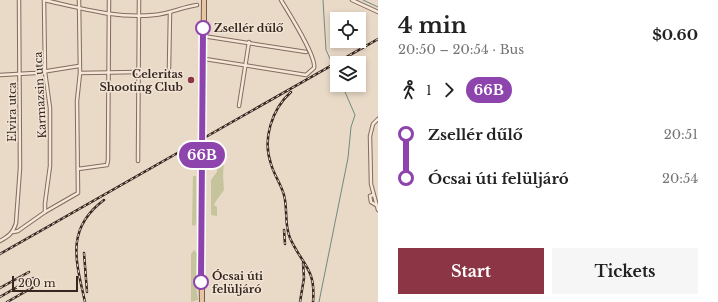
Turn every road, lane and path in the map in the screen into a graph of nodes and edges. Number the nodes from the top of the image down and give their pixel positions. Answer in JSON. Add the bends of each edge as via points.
{"nodes":[{"id":1,"x":19,"y":0,"type":"edge"},
{"id":2,"x":44,"y":0,"type":"edge"},
{"id":3,"x":79,"y":0,"type":"edge"},
{"id":4,"x":109,"y":0,"type":"edge"},
{"id":5,"x":139,"y":0,"type":"edge"},
{"id":6,"x":204,"y":0,"type":"edge"},
{"id":7,"x":281,"y":0,"type":"edge"},
{"id":8,"x":352,"y":0,"type":"edge"},
{"id":9,"x":196,"y":5,"type":"dead end"},
{"id":10,"x":78,"y":8,"type":"junction"},
{"id":11,"x":170,"y":12,"type":"junction"},
{"id":12,"x":378,"y":12,"type":"edge"},
{"id":13,"x":108,"y":14,"type":"junction"},
{"id":14,"x":139,"y":16,"type":"junction"},
{"id":15,"x":203,"y":36,"type":"junction"},
{"id":16,"x":249,"y":42,"type":"junction"},
{"id":17,"x":306,"y":52,"type":"dead end"},
{"id":18,"x":205,"y":59,"type":"dead end"},
{"id":19,"x":79,"y":66,"type":"junction"},
{"id":20,"x":245,"y":66,"type":"junction"},
{"id":21,"x":169,"y":68,"type":"dead end"},
{"id":22,"x":45,"y":72,"type":"junction"},
{"id":23,"x":109,"y":72,"type":"junction"},
{"id":24,"x":138,"y":72,"type":"junction"},
{"id":25,"x":80,"y":73,"type":"junction"},
{"id":26,"x":0,"y":75,"type":"edge"},
{"id":27,"x":20,"y":75,"type":"junction"},
{"id":28,"x":239,"y":106,"type":"dead end"},
{"id":29,"x":378,"y":119,"type":"edge"},
{"id":30,"x":138,"y":162,"type":"dead end"},
{"id":31,"x":78,"y":169,"type":"junction"},
{"id":32,"x":378,"y":210,"type":"edge"},
{"id":33,"x":45,"y":212,"type":"junction"},
{"id":34,"x":13,"y":232,"type":"junction"},
{"id":35,"x":0,"y":241,"type":"edge"},
{"id":36,"x":202,"y":302,"type":"edge"}],
"edges":[{"from":1,"to":27,"type":"street","name":"Elvira utca"},
{"from":2,"to":10,"type":"street"},
{"from":2,"to":22,"type":"street","name":"Karmazsin utca"},
{"from":3,"to":10,"type":"street"},
{"from":4,"to":13,"type":"street"},
{"from":5,"to":14,"type":"street"},
{"from":6,"to":15,"type":"main road"},
{"from":7,"to":20,"type":"street","via":[[301,35],[314,62],[314,68],[306,75]]},
{"from":8,"to":12,"type":"street"},
{"from":9,"to":11,"type":"street"},
{"from":10,"to":13,"type":"street"},
{"from":10,"to":19,"type":"street"},
{"from":11,"to":14,"type":"street"},
{"from":11,"to":21,"type":"street"},
{"from":13,"to":14,"type":"street"},
{"from":13,"to":23,"type":"street"},
{"from":14,"to":24,"type":"street"},
{"from":15,"to":16,"type":"street"},
{"from":15,"to":36,"type":"main road","bridge":true,"via":[[200,242]]},
{"from":16,"to":17,"type":"street"},
{"from":16,"to":20,"type":"street"},
{"from":18,"to":20,"type":"street"},
{"from":19,"to":22,"type":"street"},
{"from":19,"to":25,"type":"street"},
{"from":20,"to":28,"type":"street"},
{"from":22,"to":27,"type":"street"},
{"from":22,"to":33,"type":"street","name":"Karmazsin utca","via":[[50,108],[50,166]]},
{"from":23,"to":24,"type":"street"},
{"from":23,"to":25,"type":"street"},
{"from":23,"to":31,"type":"street","via":[[107,165]]},
{"from":24,"to":30,"type":"street"},
{"from":25,"to":31,"type":"street","via":[[77,101]]},
{"from":26,"to":27,"type":"street"},
{"from":27,"to":34,"type":"street","name":"Elvira utca","via":[[20,168],[16,223]]},
{"from":29,"to":32,"type":"street","via":[[373,124],[370,136],[373,195],[370,196],[371,202]]},
{"from":31,"to":33,"type":"street","via":[[78,193]]},
{"from":33,"to":34,"type":"street"},
{"from":34,"to":35,"type":"street"}]}
